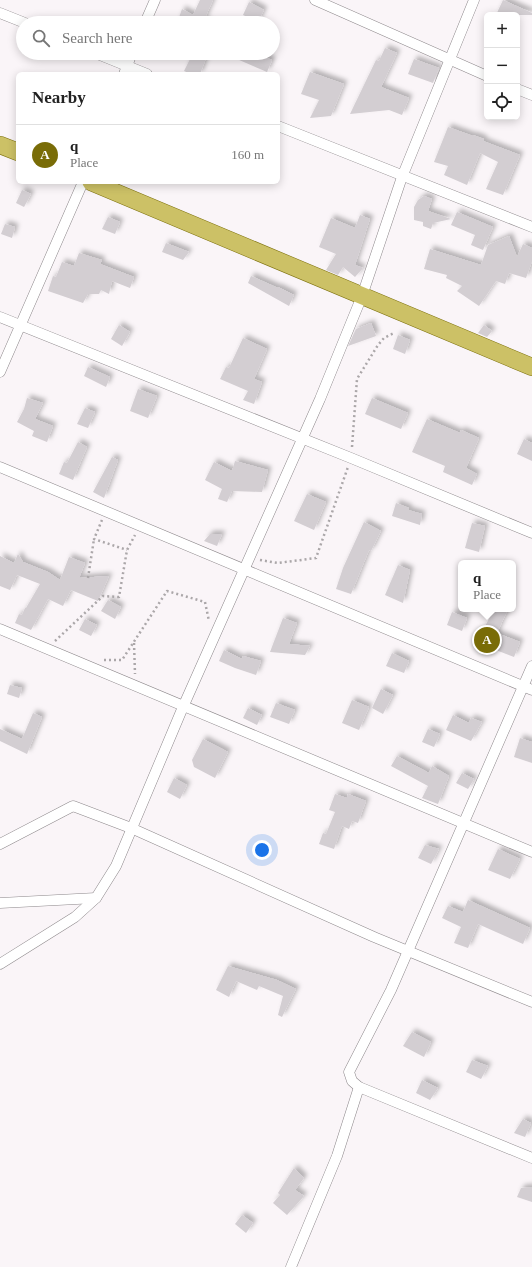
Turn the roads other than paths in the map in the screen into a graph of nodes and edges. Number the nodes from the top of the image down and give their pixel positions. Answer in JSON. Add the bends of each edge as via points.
{"nodes":[{"id":1,"x":155,"y":0,"type":"edge"},
{"id":2,"x":315,"y":0,"type":"edge"},
{"id":3,"x":474,"y":0,"type":"edge"},
{"id":4,"x":0,"y":13,"type":"edge"},
{"id":5,"x":148,"y":16,"type":"edge"},
{"id":6,"x":16,"y":19,"type":"edge"},
{"id":7,"x":107,"y":60,"type":"edge"},
{"id":8,"x":129,"y":60,"type":"edge"},
{"id":9,"x":450,"y":60,"type":"junction"},
{"id":10,"x":125,"y":70,"type":"edge"},
{"id":11,"x":136,"y":72,"type":"edge"},
{"id":12,"x":484,"y":75,"type":"edge"},
{"id":13,"x":520,"y":90,"type":"edge"},
{"id":14,"x":532,"y":95,"type":"edge"},
{"id":15,"x":280,"y":127,"type":"edge"},
{"id":16,"x":0,"y":145,"type":"edge"},
{"id":17,"x":16,"y":151,"type":"edge"},
{"id":18,"x":402,"y":177,"type":"junction"},
{"id":19,"x":82,"y":184,"type":"edge"},
{"id":20,"x":96,"y":184,"type":"edge"},
{"id":21,"x":532,"y":227,"type":"edge"},
{"id":22,"x":362,"y":296,"type":"junction"},
{"id":23,"x":0,"y":317,"type":"edge"},
{"id":24,"x":20,"y":326,"type":"junction"},
{"id":25,"x":532,"y":367,"type":"edge"},
{"id":26,"x":0,"y":372,"type":"edge"},
{"id":27,"x":302,"y":439,"type":"junction"},
{"id":28,"x":0,"y":467,"type":"edge"},
{"id":29,"x":532,"y":533,"type":"edge"},
{"id":30,"x":245,"y":569,"type":"junction"},
{"id":31,"x":0,"y":629,"type":"edge"},
{"id":32,"x":532,"y":666,"type":"edge"},
{"id":33,"x":527,"y":689,"type":"edge"},
{"id":34,"x":184,"y":707,"type":"junction"},
{"id":35,"x":464,"y":823,"type":"junction"},
{"id":36,"x":131,"y":828,"type":"junction"},
{"id":37,"x":2,"y":841,"type":"edge"},
{"id":38,"x":532,"y":852,"type":"edge"},
{"id":39,"x":96,"y":898,"type":"junction"},
{"id":40,"x":0,"y":903,"type":"edge"},
{"id":41,"x":408,"y":951,"type":"junction"},
{"id":42,"x":0,"y":964,"type":"edge"},
{"id":43,"x":532,"y":1002,"type":"edge"},
{"id":44,"x":360,"y":1087,"type":"junction"},
{"id":45,"x":532,"y":1158,"type":"edge"},
{"id":46,"x":290,"y":1267,"type":"edge"}],
"edges":[{"from":1,"to":5,"type":"street"},
{"from":2,"to":9,"type":"street"},
{"from":3,"to":9,"type":"street"},
{"from":4,"to":6,"type":"street"},
{"from":7,"to":10,"type":"street"},
{"from":8,"to":10,"type":"street"},
{"from":9,"to":12,"type":"street"},
{"from":9,"to":18,"type":"street"},
{"from":10,"to":11,"type":"street"},
{"from":13,"to":14,"type":"street"},
{"from":15,"to":18,"type":"street"},
{"from":16,"to":17,"type":"main road"},
{"from":18,"to":21,"type":"street"},
{"from":18,"to":22,"type":"street"},
{"from":19,"to":24,"type":"street"},
{"from":20,"to":22,"type":"main road"},
{"from":22,"to":25,"type":"main road"},
{"from":22,"to":27,"type":"street"},
{"from":23,"to":24,"type":"street"},
{"from":24,"to":26,"type":"street"},
{"from":24,"to":27,"type":"street"},
{"from":27,"to":29,"type":"street"},
{"from":27,"to":30,"type":"street"},
{"from":28,"to":30,"type":"street"},
{"from":30,"to":33,"type":"street"},
{"from":30,"to":34,"type":"street"},
{"from":31,"to":34,"type":"street"},
{"from":32,"to":33,"type":"street"},
{"from":33,"to":35,"type":"street"},
{"from":34,"to":35,"type":"street"},
{"from":34,"to":36,"type":"street"},
{"from":35,"to":38,"type":"street"},
{"from":35,"to":41,"type":"street"},
{"from":36,"to":37,"type":"street","via":[[73,806]]},
{"from":36,"to":39,"type":"street","via":[[116,866]]},
{"from":36,"to":41,"type":"street"},
{"from":39,"to":40,"type":"street"},
{"from":39,"to":42,"type":"street","via":[[75,917]]},
{"from":41,"to":43,"type":"street"},
{"from":41,"to":44,"type":"street","via":[[349,1072],[352,1081]]},
{"from":44,"to":45,"type":"street"},
{"from":44,"to":46,"type":"street","via":[[337,1156]]}]}
